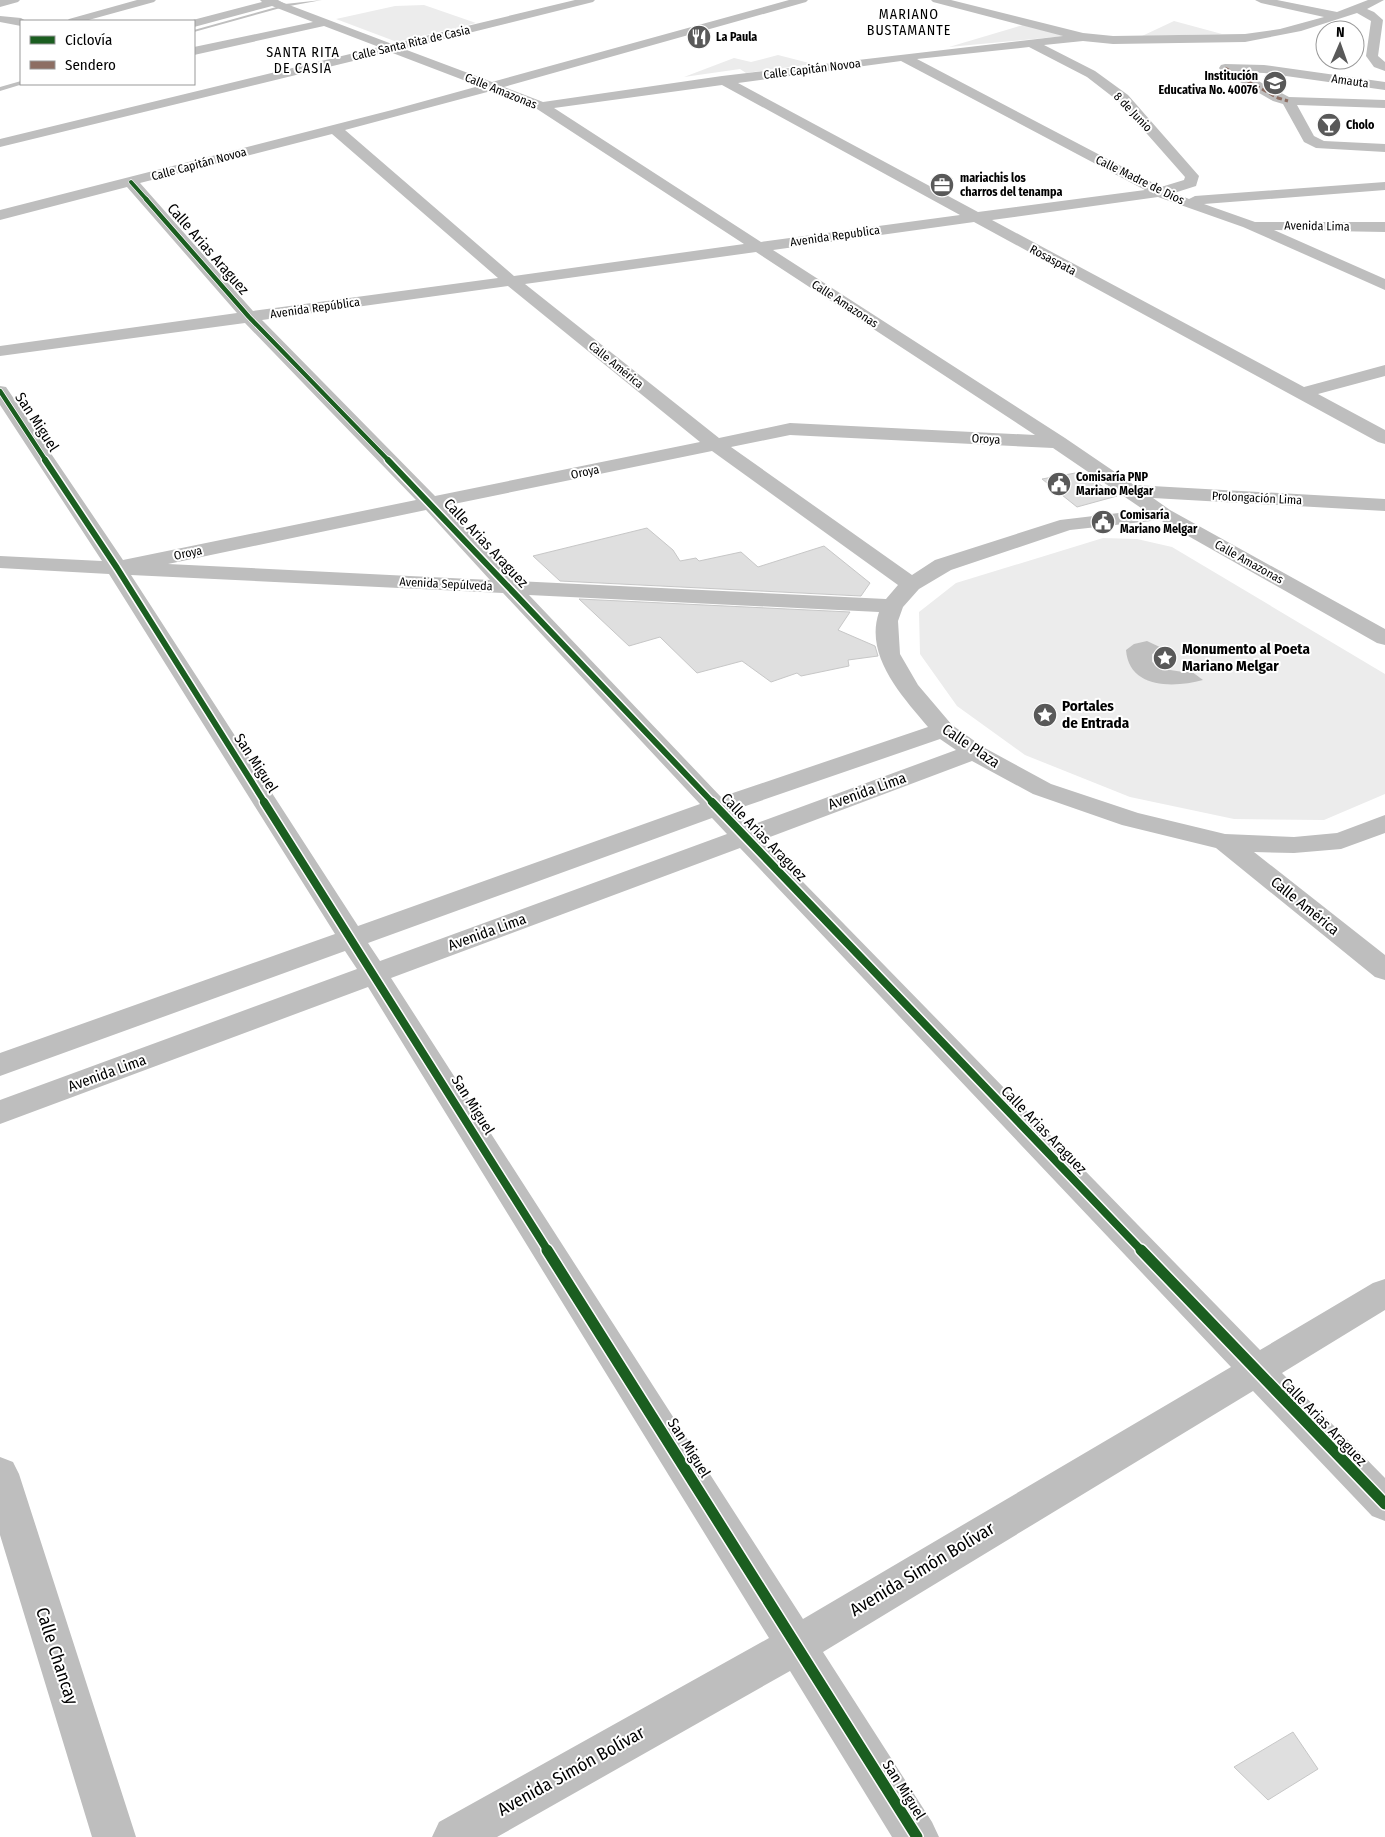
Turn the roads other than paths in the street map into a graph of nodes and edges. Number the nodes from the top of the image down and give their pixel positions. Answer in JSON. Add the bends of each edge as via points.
{"nodes":[{"id":1,"x":14,"y":0,"type":"edge"},
{"id":2,"x":150,"y":0,"type":"edge"},
{"id":3,"x":553,"y":0,"type":"edge"},
{"id":4,"x":590,"y":0,"type":"edge"},
{"id":5,"x":802,"y":0,"type":"edge"},
{"id":6,"x":937,"y":0,"type":"edge"},
{"id":7,"x":1261,"y":0,"type":"edge"},
{"id":8,"x":1378,"y":0,"type":"edge"},
{"id":9,"x":0,"y":4,"type":"edge"},
{"id":10,"x":275,"y":4,"type":"edge"},
{"id":11,"x":570,"y":5,"type":"junction"},
{"id":12,"x":1358,"y":9,"type":"junction"},
{"id":13,"x":1337,"y":16,"type":"junction"},
{"id":14,"x":1012,"y":19,"type":"junction"},
{"id":15,"x":0,"y":20,"type":"edge"},
{"id":16,"x":77,"y":20,"type":"edge"},
{"id":17,"x":20,"y":22,"type":"edge"},
{"id":18,"x":195,"y":23,"type":"edge"},
{"id":19,"x":324,"y":23,"type":"junction"},
{"id":20,"x":994,"y":25,"type":"dead end"},
{"id":21,"x":1083,"y":37,"type":"junction"},
{"id":22,"x":958,"y":38,"type":"dead end"},
{"id":23,"x":1029,"y":42,"type":"junction"},
{"id":24,"x":391,"y":48,"type":"junction"},
{"id":25,"x":195,"y":51,"type":"edge"},
{"id":26,"x":903,"y":57,"type":"junction"},
{"id":27,"x":1385,"y":68,"type":"edge"},
{"id":28,"x":722,"y":80,"type":"junction"},
{"id":29,"x":492,"y":86,"type":"junction"},
{"id":30,"x":1385,"y":86,"type":"edge"},
{"id":31,"x":174,"y":88,"type":"dead end"},
{"id":32,"x":192,"y":96,"type":"junction"},
{"id":33,"x":522,"y":98,"type":"junction"},
{"id":34,"x":1288,"y":101,"type":"junction"},
{"id":35,"x":1385,"y":104,"type":"edge"},
{"id":36,"x":542,"y":106,"type":"junction"},
{"id":37,"x":397,"y":113,"type":"junction"},
{"id":38,"x":334,"y":128,"type":"junction"},
{"id":39,"x":0,"y":143,"type":"edge"},
{"id":40,"x":1385,"y":148,"type":"edge"},
{"id":41,"x":131,"y":182,"type":"junction"},
{"id":42,"x":1385,"y":186,"type":"edge"},
{"id":43,"x":1160,"y":192,"type":"junction"},
{"id":44,"x":1181,"y":201,"type":"junction"},
{"id":45,"x":0,"y":215,"type":"edge"},
{"id":46,"x":974,"y":217,"type":"junction"},
{"id":47,"x":1248,"y":224,"type":"junction"},
{"id":48,"x":1385,"y":227,"type":"edge"},
{"id":49,"x":757,"y":247,"type":"junction"},
{"id":50,"x":511,"y":282,"type":"junction"},
{"id":51,"x":1385,"y":285,"type":"edge"},
{"id":52,"x":249,"y":316,"type":"junction"},
{"id":53,"x":0,"y":351,"type":"edge"},
{"id":54,"x":1385,"y":370,"type":"edge"},
{"id":55,"x":0,"y":390,"type":"edge"},
{"id":56,"x":1302,"y":393,"type":"junction"},
{"id":57,"x":1385,"y":438,"type":"edge"},
{"id":58,"x":1058,"y":442,"type":"junction"},
{"id":59,"x":716,"y":445,"type":"junction"},
{"id":60,"x":1130,"y":491,"type":"junction"},
{"id":61,"x":430,"y":503,"type":"junction"},
{"id":62,"x":1385,"y":505,"type":"edge"},
{"id":63,"x":1163,"y":514,"type":"junction"},
{"id":64,"x":0,"y":562,"type":"edge"},
{"id":65,"x":122,"y":576,"type":"junction"},
{"id":66,"x":0,"y":579,"type":"edge"},
{"id":67,"x":911,"y":584,"type":"junction"},
{"id":68,"x":517,"y":596,"type":"junction"},
{"id":69,"x":889,"y":613,"type":"junction"},
{"id":70,"x":1385,"y":638,"type":"edge"},
{"id":71,"x":943,"y":730,"type":"junction"},
{"id":72,"x":974,"y":752,"type":"junction"},
{"id":73,"x":717,"y":807,"type":"junction"},
{"id":74,"x":1385,"y":823,"type":"edge"},
{"id":75,"x":744,"y":836,"type":"junction"},
{"id":76,"x":1225,"y":842,"type":"junction"},
{"id":77,"x":352,"y":939,"type":"junction"},
{"id":78,"x":1385,"y":970,"type":"edge"},
{"id":79,"x":374,"y":974,"type":"junction"},
{"id":80,"x":0,"y":1065,"type":"edge"},
{"id":81,"x":0,"y":1112,"type":"edge"},
{"id":82,"x":1385,"y":1293,"type":"edge"},
{"id":83,"x":1254,"y":1370,"type":"junction"},
{"id":84,"x":0,"y":1474,"type":"edge"},
{"id":85,"x":1385,"y":1504,"type":"edge"},
{"id":86,"x":797,"y":1645,"type":"junction"},
{"id":87,"x":114,"y":1837,"type":"edge"},
{"id":88,"x":454,"y":1837,"type":"edge"},
{"id":89,"x":917,"y":1837,"type":"edge"}],
"edges":[{"from":1,"to":9,"type":"street"},
{"from":2,"to":16,"type":"street"},
{"from":3,"to":11,"type":"street"},
{"from":4,"to":11,"type":"street","name":"Calle Santa Rita de Casia"},
{"from":5,"to":29,"type":"street","name":"Calle Capitán Novoa"},
{"from":6,"to":14,"type":"street"},
{"from":7,"to":13,"type":"street"},
{"from":8,"to":12,"type":"street"},
{"from":10,"to":18,"type":"street"},
{"from":10,"to":19,"type":"street","name":"Calle Amazonas"},
{"from":11,"to":24,"type":"street","name":"Calle Santa Rita de Casia"},
{"from":12,"to":13,"type":"street"},
{"from":12,"to":27,"type":"street","via":[[1376,20],[1372,56]]},
{"from":13,"to":21,"type":"street","via":[[1297,30],[1245,38],[1112,40]]},
{"from":14,"to":20,"type":"street"},
{"from":14,"to":21,"type":"street"},
{"from":15,"to":17,"type":"street"},
{"from":19,"to":24,"type":"street","name":"Calle Amazonas"},
{"from":19,"to":25,"type":"street"},
{"from":21,"to":23,"type":"street","name":"Calle Capitán Novoa"},
{"from":22,"to":26,"type":"street"},
{"from":23,"to":26,"type":"street","name":"Calle Capitán Novoa"},
{"from":23,"to":43,"type":"street","name":"8 de Junio","via":[[1091,74],[1122,98],[1192,176],[1190,183]]},
{"from":24,"to":29,"type":"street","name":"Calle Amazonas"},
{"from":24,"to":32,"type":"street","name":"Calle Santa Rita de Casia"},
{"from":26,"to":28,"type":"street","name":"Calle Capitán Novoa"},
{"from":26,"to":43,"type":"street","name":"Calle Madre de Dios"},
{"from":28,"to":36,"type":"street","name":"Calle Capitán Novoa"},
{"from":28,"to":46,"type":"street","name":"Rosaspata"},
{"from":29,"to":33,"type":"street","name":"Calle Amazonas"},
{"from":29,"to":37,"type":"street","name":"Calle Capitán Novoa"},
{"from":30,"to":34,"type":"street","name":"Amauta","via":[[1264,69],[1225,68]]},
{"from":31,"to":32,"type":"street"},
{"from":32,"to":39,"type":"street","name":"Calle Santa Rita de Casia"},
{"from":33,"to":36,"type":"street","name":"Calle Amazonas"},
{"from":33,"to":37,"type":"street","name":"Calle Capitán Novoa"},
{"from":34,"to":35,"type":"street"},
{"from":34,"to":40,"type":"street","via":[[1309,139],[1321,145]]},
{"from":36,"to":49,"type":"street","name":"Calle Amazonas"},
{"from":37,"to":38,"type":"street","name":"Calle Capitán Novoa"},
{"from":38,"to":41,"type":"street","name":"Calle Capitán Novoa"},
{"from":38,"to":50,"type":"street","name":"Calle América"},
{"from":41,"to":45,"type":"street","name":"Calle Capitán Novoa"},
{"from":41,"to":52,"type":"street","name":"Calle Arias Araguez"},
{"from":42,"to":44,"type":"street"},
{"from":43,"to":44,"type":"street","name":"Calle Madre de Dios"},
{"from":43,"to":46,"type":"street","name":"Avenida Republica"},
{"from":44,"to":47,"type":"street","name":"Calle Madre de Dios"},
{"from":46,"to":49,"type":"street","name":"Avenida Republica"},
{"from":46,"to":56,"type":"street","name":"Rosaspata"},
{"from":47,"to":48,"type":"street","name":"Avenida Lima"},
{"from":47,"to":51,"type":"street","name":"Calle Madre de Dios"},
{"from":49,"to":50,"type":"street","name":"Avenida Republica"},
{"from":49,"to":58,"type":"street","name":"Calle Amazonas"},
{"from":50,"to":52,"type":"street","name":"Avenida República"},
{"from":50,"to":59,"type":"street","name":"Calle América"},
{"from":52,"to":53,"type":"street","name":"Avenida República"},
{"from":52,"to":61,"type":"street","name":"Calle Arias Araguez"},
{"from":54,"to":56,"type":"street"},
{"from":55,"to":65,"type":"street","name":"San Miguel"},
{"from":56,"to":57,"type":"street","name":"Rosaspata"},
{"from":58,"to":59,"type":"street","name":"Oroya","via":[[790,429]]},
{"from":58,"to":60,"type":"street","name":"Calle Amazonas"},
{"from":59,"to":61,"type":"street","name":"Oroya"},
{"from":59,"to":67,"type":"street","name":"Calle América"},
{"from":60,"to":62,"type":"street","name":"Prolongación Lima"},
{"from":60,"to":63,"type":"street","name":"Calle Amazonas"},
{"from":61,"to":65,"type":"street","name":"Oroya"},
{"from":61,"to":68,"type":"street","name":"Calle Arias Araguez"},
{"from":63,"to":67,"type":"street","via":[[1067,524],[943,565]]},
{"from":63,"to":70,"type":"street","name":"Calle Amazonas"},
{"from":64,"to":65,"type":"street","name":"Avenida Sepúlveda"},
{"from":65,"to":66,"type":"street","name":"Avenida Sepúlveda"},
{"from":65,"to":68,"type":"street","name":"Avenida Sepúlveda"},
{"from":65,"to":77,"type":"street","name":"San Miguel"},
{"from":67,"to":69,"type":"street"},
{"from":68,"to":69,"type":"street","name":"Avenida Sepúlveda"},
{"from":68,"to":73,"type":"street","name":"Calle Arias Araguez"},
{"from":69,"to":71,"type":"street","name":"Calle Plaza","via":[[890,654],[908,688]]},
{"from":71,"to":72,"type":"street","name":"Calle Plaza"},
{"from":71,"to":73,"type":"street"},
{"from":72,"to":75,"type":"street","name":"Avenida Lima"},
{"from":72,"to":76,"type":"street","name":"Calle Plaza","via":[[1042,789],[1131,819]]},
{"from":73,"to":75,"type":"street","name":"Calle Arias Araguez"},
{"from":73,"to":77,"type":"street"},
{"from":74,"to":76,"type":"street","name":"Calle Plaza","via":[[1341,841],[1294,845]]},
{"from":75,"to":79,"type":"street","name":"Avenida Lima"},
{"from":75,"to":83,"type":"street","name":"Calle Arias Araguez"},
{"from":76,"to":78,"type":"street","name":"Calle América"},
{"from":77,"to":79,"type":"street","name":"San Miguel"},
{"from":77,"to":80,"type":"street"},
{"from":79,"to":81,"type":"street","name":"Avenida Lima"},
{"from":79,"to":86,"type":"street","name":"San Miguel"},
{"from":82,"to":83,"type":"street","name":"Avenida Simón Bolívar"},
{"from":83,"to":85,"type":"street","name":"Calle Arias Araguez"},
{"from":83,"to":86,"type":"street","name":"Avenida Simón Bolívar"},
{"from":84,"to":87,"type":"street","name":"Calle Chancay"},
{"from":86,"to":88,"type":"street","name":"Avenida Simón Bolívar"},
{"from":86,"to":89,"type":"street","name":"San Miguel"}]}
